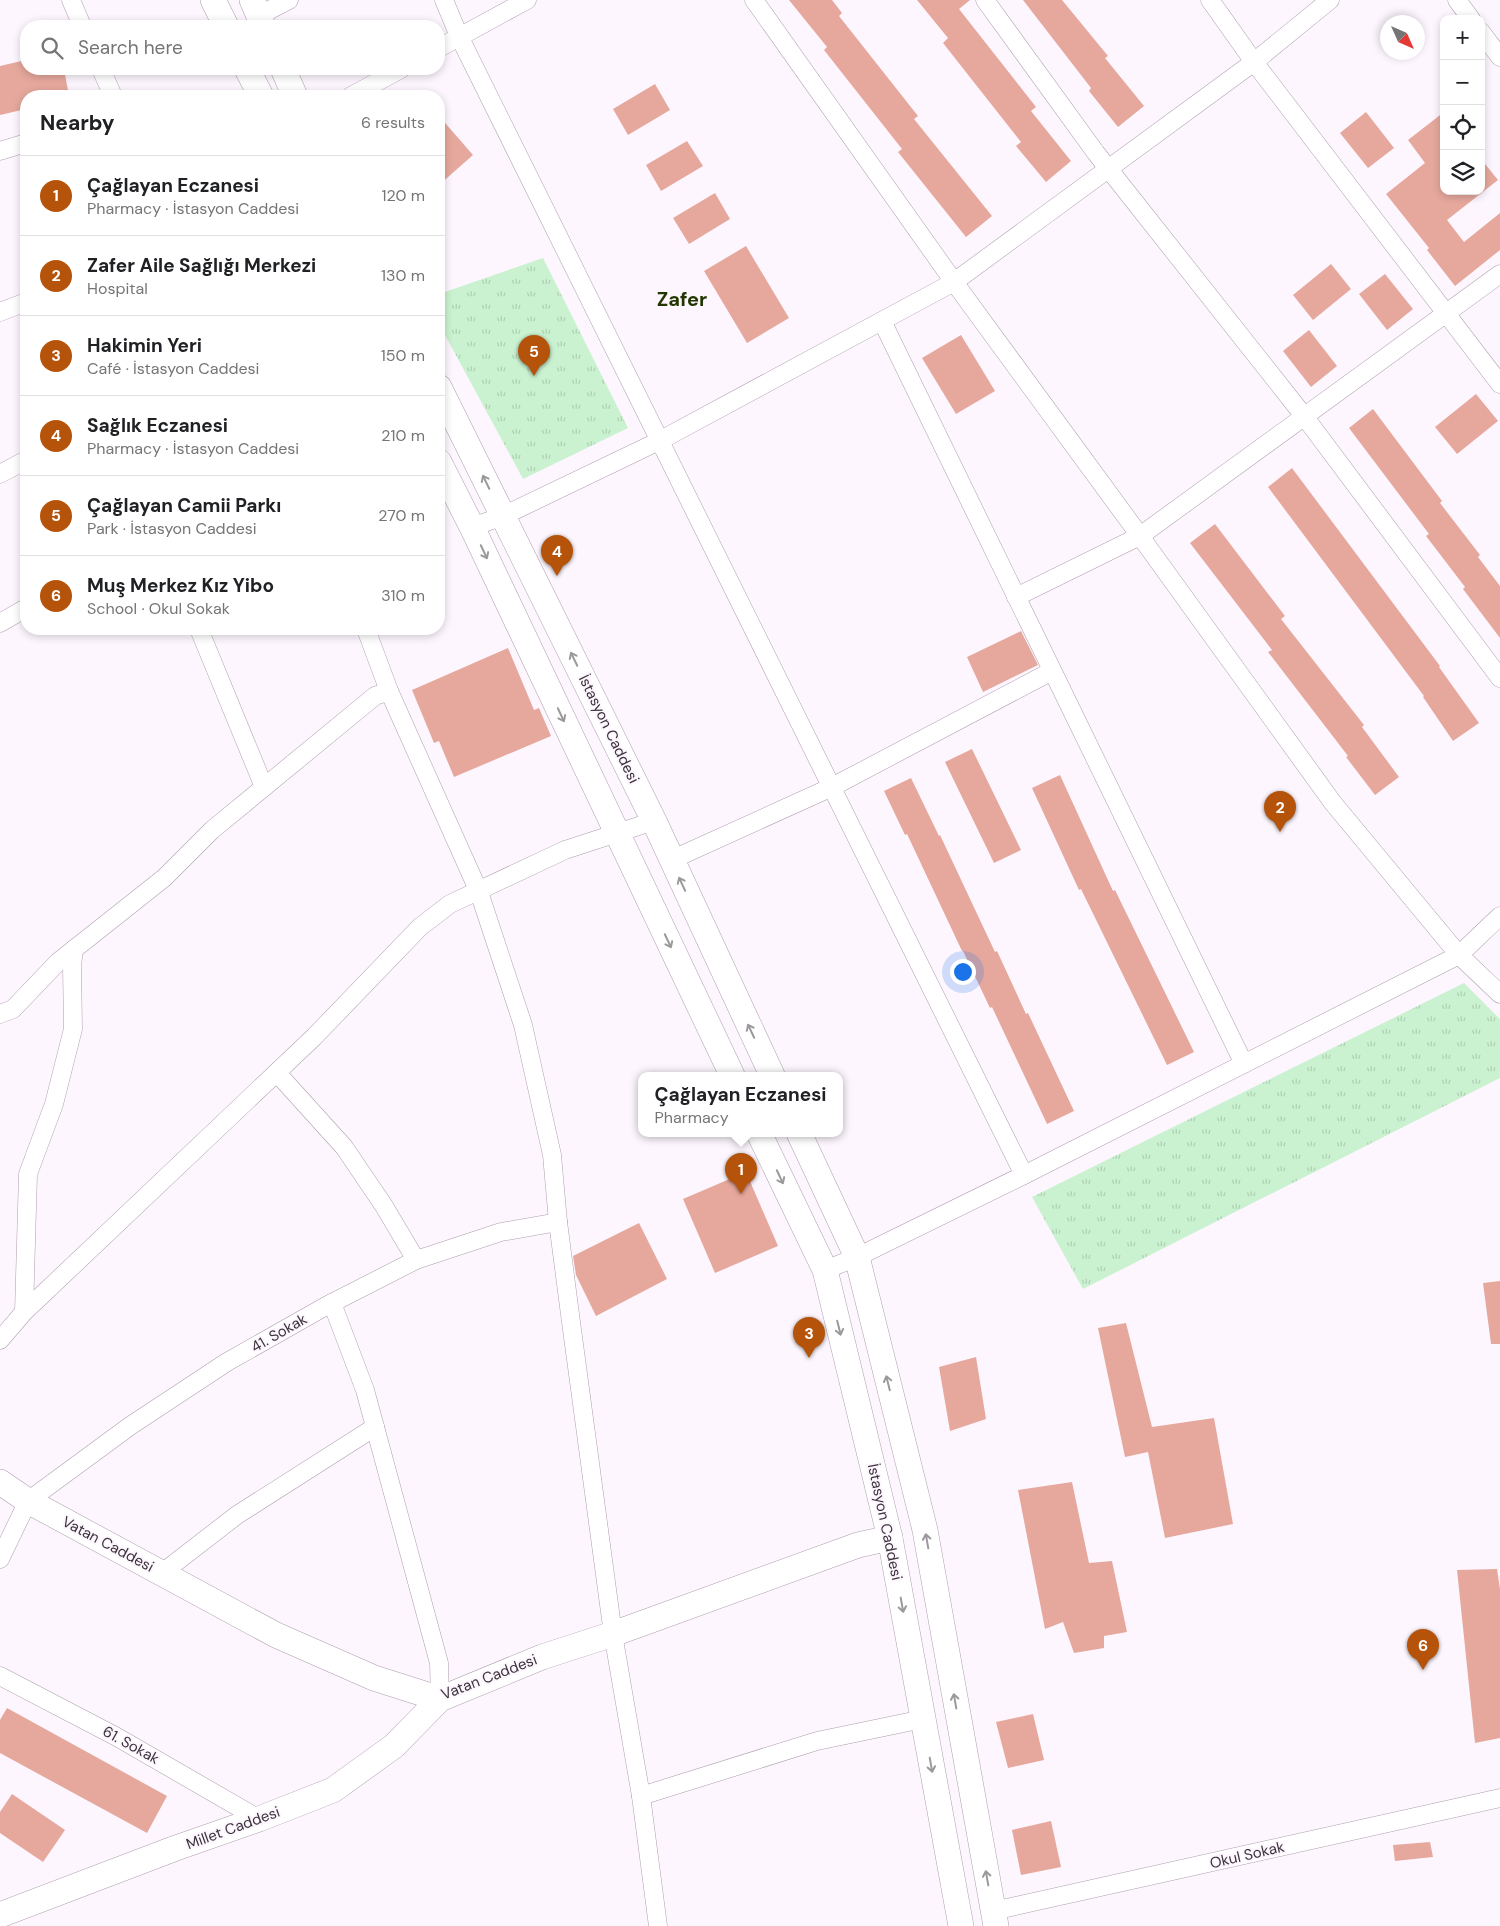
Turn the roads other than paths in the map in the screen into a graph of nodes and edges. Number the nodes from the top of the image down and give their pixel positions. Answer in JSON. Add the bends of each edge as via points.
{"nodes":[{"id":1,"x":71,"y":0,"type":"edge"},
{"id":2,"x":213,"y":0,"type":"edge"},
{"id":3,"x":289,"y":0,"type":"edge"},
{"id":4,"x":444,"y":0,"type":"edge"},
{"id":5,"x":527,"y":0,"type":"edge"},
{"id":6,"x":754,"y":0,"type":"edge"},
{"id":7,"x":985,"y":0,"type":"edge"},
{"id":8,"x":1210,"y":0,"type":"edge"},
{"id":9,"x":1330,"y":0,"type":"edge"},
{"id":10,"x":1457,"y":0,"type":"edge"},
{"id":11,"x":258,"y":14,"type":"edge"},
{"id":12,"x":1468,"y":15,"type":"edge"},
{"id":13,"x":79,"y":20,"type":"edge"},
{"id":14,"x":223,"y":20,"type":"edge"},
{"id":15,"x":459,"y":36,"type":"junction"},
{"id":16,"x":1485,"y":37,"type":"edge"},
{"id":17,"x":445,"y":44,"type":"edge"},
{"id":18,"x":1500,"y":57,"type":"edge"},
{"id":19,"x":1254,"y":62,"type":"junction"},
{"id":20,"x":104,"y":75,"type":"edge"},
{"id":21,"x":251,"y":75,"type":"edge"},
{"id":22,"x":286,"y":75,"type":"edge"},
{"id":23,"x":389,"y":75,"type":"edge"},
{"id":24,"x":110,"y":90,"type":"edge"},
{"id":25,"x":258,"y":90,"type":"edge"},
{"id":26,"x":293,"y":90,"type":"edge"},
{"id":27,"x":362,"y":90,"type":"edge"},
{"id":28,"x":20,"y":145,"type":"edge"},
{"id":29,"x":0,"y":151,"type":"edge"},
{"id":30,"x":1109,"y":168,"type":"junction"},
{"id":31,"x":1500,"y":274,"type":"edge"},
{"id":32,"x":954,"y":282,"type":"junction"},
{"id":33,"x":20,"y":304,"type":"edge"},
{"id":34,"x":0,"y":312,"type":"edge"},
{"id":35,"x":1446,"y":313,"type":"junction"},
{"id":36,"x":882,"y":321,"type":"junction"},
{"id":37,"x":1500,"y":384,"type":"edge"},
{"id":38,"x":445,"y":399,"type":"edge"},
{"id":39,"x":1304,"y":416,"type":"junction"},
{"id":40,"x":660,"y":441,"type":"junction"},
{"id":41,"x":20,"y":463,"type":"edge"},
{"id":42,"x":0,"y":474,"type":"edge"},
{"id":43,"x":445,"y":474,"type":"edge"},
{"id":44,"x":503,"y":516,"type":"junction"},
{"id":45,"x":472,"y":527,"type":"junction"},
{"id":46,"x":1140,"y":536,"type":"junction"},
{"id":47,"x":1016,"y":597,"type":"junction"},
{"id":48,"x":20,"y":611,"type":"edge"},
{"id":49,"x":0,"y":623,"type":"edge"},
{"id":50,"x":201,"y":635,"type":"edge"},
{"id":51,"x":368,"y":635,"type":"edge"},
{"id":52,"x":1052,"y":672,"type":"junction"},
{"id":53,"x":1500,"y":678,"type":"edge"},
{"id":54,"x":389,"y":691,"type":"junction"},
{"id":55,"x":264,"y":787,"type":"junction"},
{"id":56,"x":832,"y":787,"type":"junction"},
{"id":57,"x":654,"y":821,"type":"junction"},
{"id":58,"x":617,"y":833,"type":"junction"},
{"id":59,"x":672,"y":860,"type":"junction"},
{"id":60,"x":479,"y":892,"type":"junction"},
{"id":61,"x":1500,"y":916,"type":"edge"},
{"id":62,"x":74,"y":949,"type":"junction"},
{"id":63,"x":1459,"y":955,"type":"junction"},
{"id":64,"x":1500,"y":994,"type":"edge"},
{"id":65,"x":0,"y":1014,"type":"edge"},
{"id":66,"x":1244,"y":1064,"type":"junction"},
{"id":67,"x":731,"y":1072,"type":"edge"},
{"id":68,"x":771,"y":1072,"type":"edge"},
{"id":69,"x":277,"y":1073,"type":"junction"},
{"id":70,"x":762,"y":1137,"type":"edge"},
{"id":71,"x":801,"y":1137,"type":"edge"},
{"id":72,"x":1024,"y":1175,"type":"junction"},
{"id":73,"x":558,"y":1222,"type":"junction"},
{"id":74,"x":857,"y":1257,"type":"junction"},
{"id":75,"x":416,"y":1260,"type":"junction"},
{"id":76,"x":825,"y":1270,"type":"junction"},
{"id":77,"x":332,"y":1303,"type":"junction"},
{"id":78,"x":24,"y":1312,"type":"junction"},
{"id":79,"x":0,"y":1340,"type":"edge"},
{"id":80,"x":375,"y":1427,"type":"junction"},
{"id":81,"x":0,"y":1482,"type":"edge"},
{"id":82,"x":28,"y":1501,"type":"junction"},
{"id":83,"x":890,"y":1538,"type":"junction"},
{"id":84,"x":0,"y":1559,"type":"edge"},
{"id":85,"x":162,"y":1573,"type":"junction"},
{"id":86,"x":613,"y":1634,"type":"junction"},
{"id":87,"x":0,"y":1676,"type":"edge"},
{"id":88,"x":440,"y":1699,"type":"junction"},
{"id":89,"x":923,"y":1719,"type":"junction"},
{"id":90,"x":641,"y":1796,"type":"junction"},
{"id":91,"x":1500,"y":1798,"type":"edge"},
{"id":92,"x":259,"y":1819,"type":"junction"},
{"id":93,"x":0,"y":1915,"type":"edge"},
{"id":94,"x":994,"y":1918,"type":"edge"},
{"id":95,"x":658,"y":1926,"type":"edge"},
{"id":96,"x":961,"y":1926,"type":"edge"}],
"edges":[{"from":1,"to":13,"type":"street"},
{"from":2,"to":14,"type":"main road"},
{"from":3,"to":11,"type":"street"},
{"from":4,"to":15,"type":"street"},
{"from":5,"to":15,"type":"street"},
{"from":6,"to":32,"type":"street"},
{"from":7,"to":30,"type":"street"},
{"from":8,"to":19,"type":"street"},
{"from":9,"to":19,"type":"street"},
{"from":10,"to":12,"type":"street"},
{"from":15,"to":17,"type":"street"},
{"from":15,"to":40,"type":"street"},
{"from":16,"to":18,"type":"street"},
{"from":19,"to":30,"type":"street"},
{"from":19,"to":35,"type":"street"},
{"from":20,"to":24,"type":"street"},
{"from":21,"to":25,"type":"main road"},
{"from":22,"to":26,"type":"main road"},
{"from":23,"to":27,"type":"street"},
{"from":28,"to":29,"type":"street"},
{"from":30,"to":32,"type":"street"},
{"from":30,"to":39,"type":"street"},
{"from":31,"to":35,"type":"street"},
{"from":32,"to":36,"type":"street"},
{"from":32,"to":46,"type":"street"},
{"from":33,"to":34,"type":"street"},
{"from":35,"to":37,"type":"street"},
{"from":35,"to":39,"type":"street"},
{"from":36,"to":40,"type":"street"},
{"from":36,"to":47,"type":"street"},
{"from":44,"to":38,"type":"main road","name":"İstasyon Caddesi","one_way":true},
{"from":39,"to":46,"type":"street"},
{"from":39,"to":53,"type":"street"},
{"from":40,"to":44,"type":"street"},
{"from":40,"to":56,"type":"street"},
{"from":41,"to":42,"type":"street"},
{"from":43,"to":45,"type":"main road"},
{"from":44,"to":45,"type":"street"},
{"from":57,"to":44,"type":"main road","name":"İstasyon Caddesi","one_way":true},
{"from":45,"to":58,"type":"main road","one_way":true},
{"from":46,"to":47,"type":"street"},
{"from":46,"to":63,"type":"street","via":[[1333,803]]},
{"from":47,"to":52,"type":"street"},
{"from":48,"to":49,"type":"street"},
{"from":50,"to":55,"type":"street"},
{"from":51,"to":54,"type":"street"},
{"from":52,"to":56,"type":"street"},
{"from":52,"to":66,"type":"street"},
{"from":54,"to":55,"type":"street","via":[[375,696]]},
{"from":54,"to":60,"type":"street"},
{"from":55,"to":62,"type":"street","via":[[212,830],[164,878]]},
{"from":56,"to":59,"type":"street"},
{"from":56,"to":72,"type":"street"},
{"from":57,"to":58,"type":"street"},
{"from":57,"to":59,"type":"main road","name":"İstasyon Caddesi"},
{"from":58,"to":60,"type":"street","via":[[565,850]]},
{"from":58,"to":67,"type":"main road","one_way":true},
{"from":68,"to":59,"type":"main road","name":"İstasyon Caddesi","one_way":true},
{"from":60,"to":69,"type":"street","via":[[450,904],[420,927]]},
{"from":60,"to":73,"type":"street","via":[[523,1025],[552,1155]]},
{"from":61,"to":63,"type":"street"},
{"from":62,"to":65,"type":"street","via":[[13,1009]]},
{"from":62,"to":78,"type":"street","via":[[74,1029],[54,1104],[28,1174]]},
{"from":63,"to":64,"type":"street"},
{"from":63,"to":66,"type":"street"},
{"from":66,"to":72,"type":"street"},
{"from":69,"to":75,"type":"street","via":[[344,1147]]},
{"from":69,"to":78,"type":"street"},
{"from":70,"to":76,"type":"main road","name":"İstasyon Caddesi","one_way":true},
{"from":71,"to":74,"type":"main road"},
{"from":72,"to":74,"type":"street"},
{"from":73,"to":75,"type":"street","name":"41. Sokak","via":[[501,1232]]},
{"from":73,"to":86,"type":"street"},
{"from":74,"to":76,"type":"street"},
{"from":94,"to":74,"type":"main road","one_way":true,"via":[[925,1530]]},
{"from":75,"to":77,"type":"street","name":"41. Sokak"},
{"from":76,"to":83,"type":"main road","name":"İstasyon Caddesi","one_way":true},
{"from":77,"to":80,"type":"street","via":[[365,1390]]},
{"from":77,"to":82,"type":"street","name":"41. Sokak","via":[[219,1368],[130,1426]]},
{"from":78,"to":79,"type":"street"},
{"from":80,"to":85,"type":"street","via":[[237,1515]]},
{"from":80,"to":88,"type":"street","via":[[439,1662]]},
{"from":81,"to":82,"type":"main road","name":"Vatan Caddesi"},
{"from":82,"to":84,"type":"street"},
{"from":82,"to":85,"type":"main road","name":"Vatan Caddesi"},
{"from":83,"to":86,"type":"main road","name":"Vatan Caddesi","via":[[858,1545]]},
{"from":83,"to":89,"type":"main road","name":"İstasyon Caddesi","one_way":true},
{"from":85,"to":88,"type":"main road","name":"Vatan Caddesi","via":[[276,1634],[374,1678]]},
{"from":86,"to":88,"type":"main road","name":"Vatan Caddesi","via":[[542,1657]]},
{"from":86,"to":90,"type":"street"},
{"from":87,"to":92,"type":"street","name":"61. Sokak","via":[[117,1737]]},
{"from":88,"to":92,"type":"main road","name":"Millet Caddesi","via":[[394,1746],[332,1790]]},
{"from":89,"to":90,"type":"street","via":[[817,1741]]},
{"from":89,"to":96,"type":"main road","name":"İstasyon Caddesi","one_way":true},
{"from":90,"to":95,"type":"street"},
{"from":91,"to":94,"type":"street","name":"Okul Sokak"},
{"from":92,"to":93,"type":"main road","name":"Millet Caddesi"}]}
